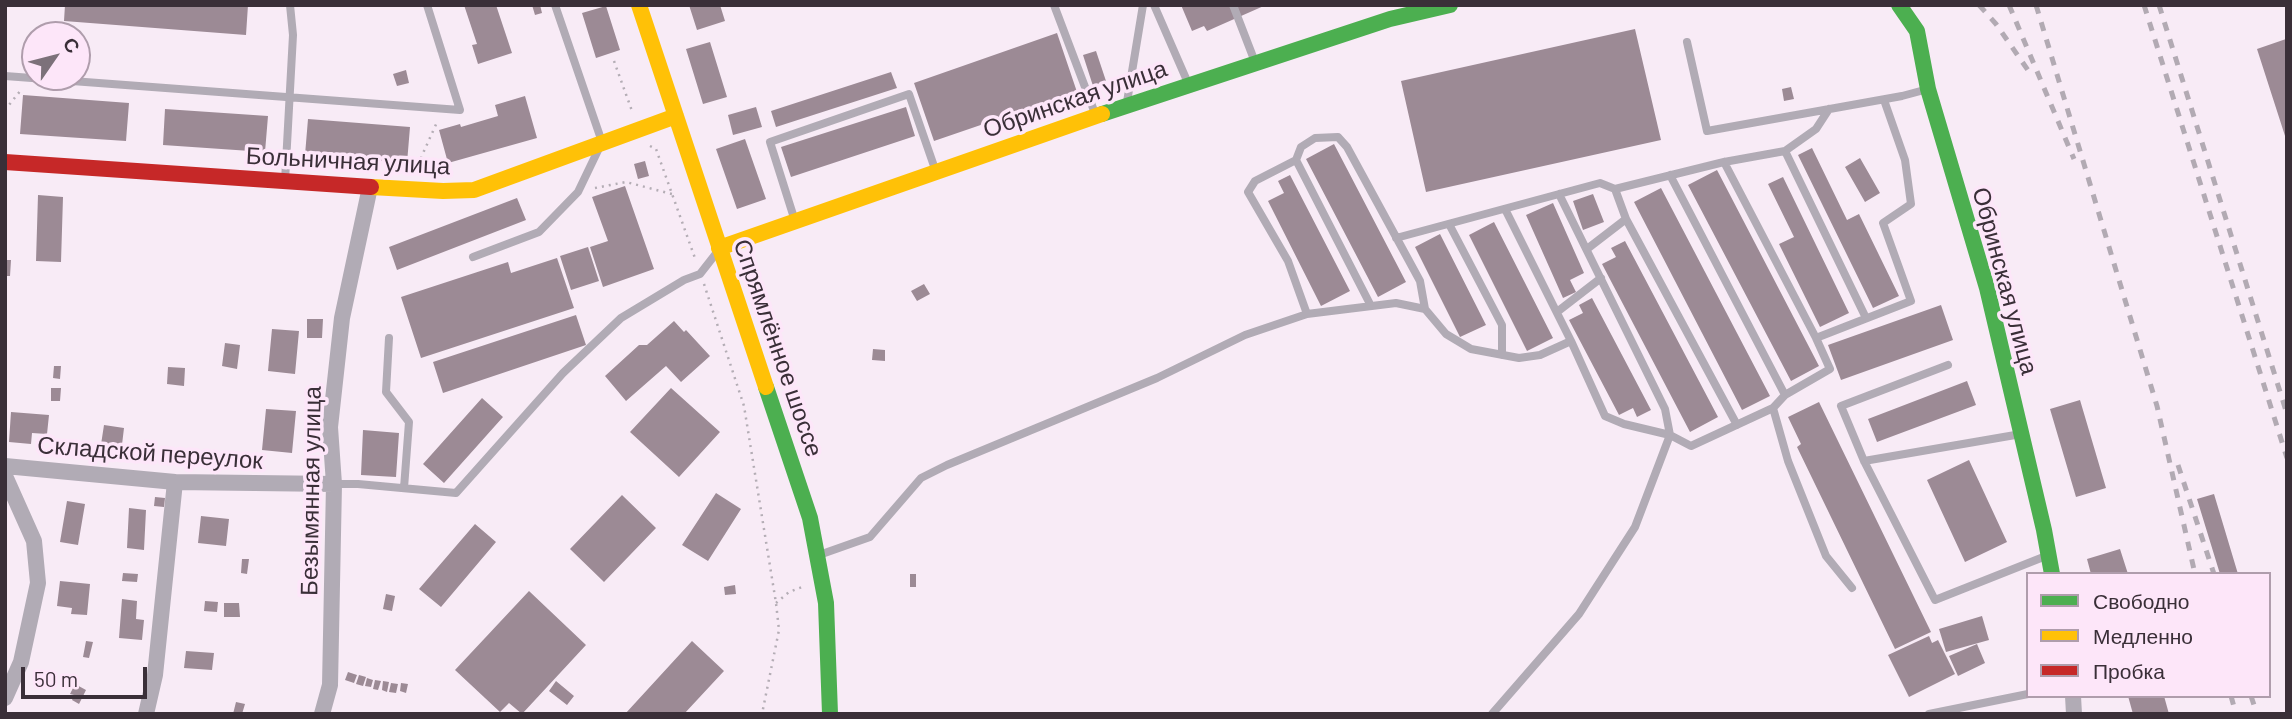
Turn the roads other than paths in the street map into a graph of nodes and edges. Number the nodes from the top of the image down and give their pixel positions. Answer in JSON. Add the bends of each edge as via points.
{"nodes":[{"id":1,"x":290,"y":5,"type":"edge"},
{"id":2,"x":428,"y":5,"type":"edge"},
{"id":3,"x":639,"y":5,"type":"edge"},
{"id":4,"x":1054,"y":5,"type":"edge"},
{"id":5,"x":1143,"y":5,"type":"edge"},
{"id":6,"x":1154,"y":5,"type":"edge"},
{"id":7,"x":1233,"y":5,"type":"edge"},
{"id":8,"x":1450,"y":5,"type":"edge"},
{"id":9,"x":1899,"y":5,"type":"edge"},
{"id":10,"x":557,"y":6,"type":"edge"},
{"id":11,"x":1687,"y":42,"type":"dead end"},
{"id":12,"x":1255,"y":62,"type":"junction"},
{"id":13,"x":5,"y":76,"type":"edge"},
{"id":14,"x":1189,"y":84,"type":"junction"},
{"id":15,"x":1928,"y":89,"type":"junction"},
{"id":16,"x":290,"y":96,"type":"junction"},
{"id":17,"x":1884,"y":100,"type":"junction"},
{"id":18,"x":1126,"y":106,"type":"junction"},
{"id":19,"x":1829,"y":109,"type":"junction"},
{"id":20,"x":676,"y":116,"type":"junction"},
{"id":21,"x":1096,"y":116,"type":"junction"},
{"id":22,"x":602,"y":142,"type":"junction"},
{"id":23,"x":1785,"y":151,"type":"junction"},
{"id":24,"x":1296,"y":160,"type":"junction"},
{"id":25,"x":5,"y":162,"type":"edge"},
{"id":26,"x":1724,"y":162,"type":"junction"},
{"id":27,"x":936,"y":172,"type":"junction"},
{"id":28,"x":1670,"y":175,"type":"junction"},
{"id":29,"x":285,"y":181,"type":"junction"},
{"id":30,"x":370,"y":187,"type":"junction"},
{"id":31,"x":1615,"y":190,"type":"junction"},
{"id":32,"x":1559,"y":194,"type":"junction"},
{"id":33,"x":1505,"y":209,"type":"junction"},
{"id":34,"x":1626,"y":219,"type":"junction"},
{"id":35,"x":795,"y":222,"type":"junction"},
{"id":36,"x":1449,"y":224,"type":"junction"},
{"id":37,"x":1396,"y":238,"type":"junction"},
{"id":38,"x":719,"y":248,"type":"junction"},
{"id":39,"x":1587,"y":249,"type":"junction"},
{"id":40,"x":472,"y":257,"type":"dead end"},
{"id":41,"x":1601,"y":278,"type":"junction"},
{"id":42,"x":1371,"y":306,"type":"junction"},
{"id":43,"x":1425,"y":309,"type":"junction"},
{"id":44,"x":1557,"y":312,"type":"junction"},
{"id":45,"x":1307,"y":314,"type":"junction"},
{"id":46,"x":1866,"y":318,"type":"junction"},
{"id":47,"x":389,"y":338,"type":"dead end"},
{"id":48,"x":1816,"y":338,"type":"junction"},
{"id":49,"x":1571,"y":341,"type":"junction"},
{"id":50,"x":1502,"y":355,"type":"junction"},
{"id":51,"x":1948,"y":365,"type":"dead end"},
{"id":52,"x":1785,"y":395,"type":"junction"},
{"id":53,"x":1773,"y":408,"type":"junction"},
{"id":54,"x":1737,"y":425,"type":"junction"},
{"id":55,"x":2021,"y":434,"type":"junction"},
{"id":56,"x":1671,"y":435,"type":"junction"},
{"id":57,"x":1864,"y":461,"type":"junction"},
{"id":58,"x":5,"y":466,"type":"edge"},
{"id":59,"x":5,"y":476,"type":"edge"},
{"id":60,"x":175,"y":482,"type":"junction"},
{"id":61,"x":334,"y":484,"type":"junction"},
{"id":62,"x":404,"y":488,"type":"junction"},
{"id":63,"x":2048,"y":555,"type":"junction"},
{"id":64,"x":817,"y":556,"type":"junction"},
{"id":65,"x":2052,"y":572,"type":"edge"},
{"id":66,"x":1852,"y":588,"type":"dead end"},
{"id":67,"x":2026,"y":694,"type":"edge"},
{"id":68,"x":5,"y":698,"type":"edge"},
{"id":69,"x":146,"y":714,"type":"edge"},
{"id":70,"x":322,"y":714,"type":"edge"},
{"id":71,"x":830,"y":714,"type":"edge"},
{"id":72,"x":1492,"y":714,"type":"edge"},
{"id":73,"x":1929,"y":714,"type":"edge"}],
"edges":[{"from":1,"to":16,"type":"lane"},
{"from":2,"to":16,"type":"lane","via":[[460,110]]},
{"from":3,"to":20,"type":"street","name":"Спрямлённое шоссе"},
{"from":4,"to":21,"type":"lane"},
{"from":5,"to":18,"type":"lane"},
{"from":6,"to":14,"type":"lane"},
{"from":7,"to":12,"type":"lane"},
{"from":8,"to":12,"type":"street","name":"Обринская улица"},
{"from":9,"to":15,"type":"street","name":"Обринская улица","via":[[1917,31]]},
{"from":10,"to":22,"type":"lane"},
{"from":11,"to":19,"type":"lane","via":[[1707,131]]},
{"from":12,"to":14,"type":"street","name":"Обринская улица"},
{"from":13,"to":16,"type":"lane"},
{"from":14,"to":18,"type":"street","name":"Обринская улица"},
{"from":15,"to":17,"type":"lane"},
{"from":15,"to":55,"type":"street","name":"Обринская улица","via":[[1987,288]]},
{"from":16,"to":29,"type":"lane"},
{"from":17,"to":19,"type":"lane"},
{"from":17,"to":46,"type":"lane","via":[[1905,160],[1910,204],[1884,223],[1911,301]]},
{"from":18,"to":21,"type":"street","name":"Обринская улица"},
{"from":19,"to":23,"type":"lane","via":[[1816,129]]},
{"from":20,"to":22,"type":"street","name":"Больничная улица"},
{"from":20,"to":38,"type":"street","name":"Спрямлённое шоссе"},
{"from":21,"to":27,"type":"street","name":"Обринская улица"},
{"from":22,"to":30,"type":"street","name":"Больничная улица","via":[[474,190]]},
{"from":22,"to":40,"type":"lane","via":[[578,192],[539,232]]},
{"from":23,"to":26,"type":"lane"},
{"from":23,"to":46,"type":"lane"},
{"from":24,"to":37,"type":"lane","via":[[1301,147],[1315,138],[1338,137]]},
{"from":24,"to":42,"type":"lane"},
{"from":24,"to":45,"type":"lane","via":[[1255,181],[1248,192],[1288,261]]},
{"from":25,"to":29,"type":"street","name":"Больничная улица"},
{"from":26,"to":28,"type":"lane"},
{"from":26,"to":48,"type":"lane"},
{"from":27,"to":35,"type":"street","name":"Обринская улица"},
{"from":27,"to":35,"type":"lane","via":[[909,94],[770,142]]},
{"from":28,"to":31,"type":"lane"},
{"from":28,"to":52,"type":"lane"},
{"from":29,"to":30,"type":"street","name":"Больничная улица"},
{"from":30,"to":61,"type":"street","name":"Безымянная улица","via":[[342,318],[330,427]]},
{"from":31,"to":32,"type":"lane","via":[[1600,183]]},
{"from":31,"to":34,"type":"lane"},
{"from":32,"to":33,"type":"lane"},
{"from":32,"to":39,"type":"lane"},
{"from":33,"to":36,"type":"lane"},
{"from":33,"to":44,"type":"lane"},
{"from":34,"to":39,"type":"lane"},
{"from":34,"to":54,"type":"lane"},
{"from":35,"to":38,"type":"street","name":"Обринская улица"},
{"from":36,"to":37,"type":"lane"},
{"from":36,"to":50,"type":"lane","via":[[1502,326]]},
{"from":37,"to":43,"type":"lane","via":[[1420,281]]},
{"from":38,"to":62,"type":"lane","via":[[700,274],[621,318],[562,373],[456,493]]},
{"from":38,"to":64,"type":"street","name":"Спрямлённое шоссе","via":[[799,479]]},
{"from":39,"to":41,"type":"lane"},
{"from":41,"to":44,"type":"lane"},
{"from":41,"to":56,"type":"lane","via":[[1665,409]]},
{"from":42,"to":43,"type":"lane","via":[[1396,303]]},
{"from":42,"to":45,"type":"lane"},
{"from":43,"to":50,"type":"lane","via":[[1447,334],[1471,349]]},
{"from":44,"to":49,"type":"lane"},
{"from":45,"to":64,"type":"lane","via":[[1245,335],[1157,378],[922,478],[870,537]]},
{"from":46,"to":48,"type":"lane"},
{"from":47,"to":62,"type":"lane","via":[[386,393],[410,422]]},
{"from":48,"to":52,"type":"lane","via":[[1830,369]]},
{"from":49,"to":50,"type":"lane","via":[[1540,355]]},
{"from":49,"to":56,"type":"lane","via":[[1605,415]]},
{"from":51,"to":57,"type":"lane","via":[[1841,406]]},
{"from":52,"to":53,"type":"lane"},
{"from":53,"to":54,"type":"lane"},
{"from":53,"to":66,"type":"lane","via":[[1788,461],[1826,556]]},
{"from":54,"to":56,"type":"lane","via":[[1691,446]]},
{"from":55,"to":57,"type":"lane"},
{"from":55,"to":63,"type":"street","name":"Обринская улица"},
{"from":56,"to":72,"type":"lane","via":[[1635,527],[1579,614]]},
{"from":57,"to":63,"type":"lane","via":[[1935,600]]},
{"from":58,"to":60,"type":"street","name":"Складской переулок"},
{"from":59,"to":68,"type":"street","via":[[34,541],[38,583],[21,662]]},
{"from":60,"to":61,"type":"street","name":"Складской переулок"},
{"from":60,"to":69,"type":"street","via":[[155,675]]},
{"from":61,"to":62,"type":"lane"},
{"from":61,"to":70,"type":"street","name":"Безымянная улица","via":[[330,685]]},
{"from":63,"to":65,"type":"street","name":"Обринская улица"},
{"from":64,"to":71,"type":"street","name":"Спрямлённое шоссе","via":[[828,631]]},
{"from":67,"to":73,"type":"lane"}]}
